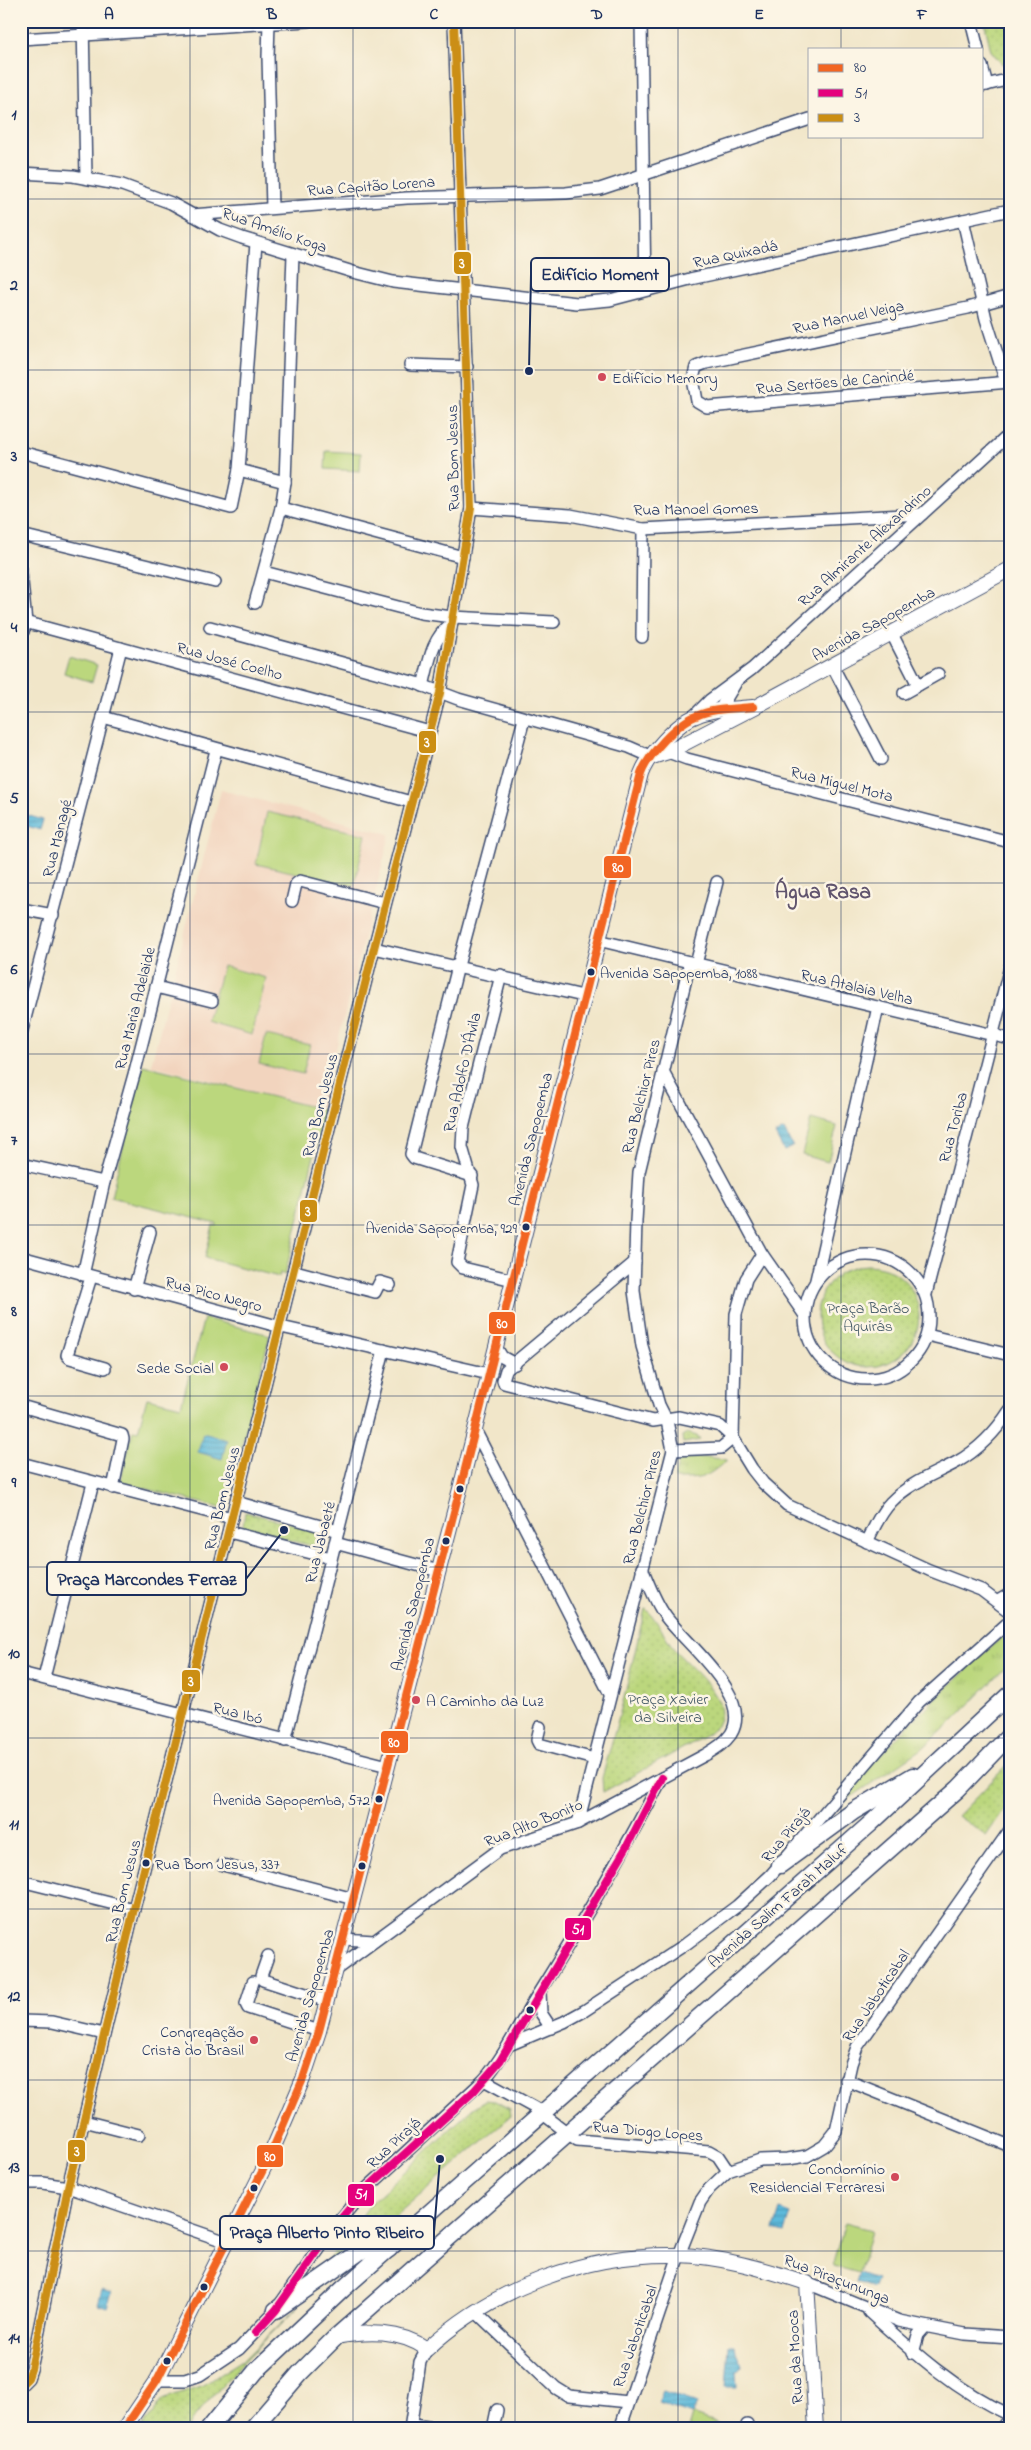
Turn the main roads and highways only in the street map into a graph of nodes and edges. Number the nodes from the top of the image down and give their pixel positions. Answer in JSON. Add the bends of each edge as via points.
{"nodes":[{"id":1,"x":1010,"y":569,"type":"edge"},
{"id":2,"x":753,"y":707,"type":"junction"},
{"id":3,"x":720,"y":710,"type":"junction"},
{"id":4,"x":691,"y":740,"type":"junction"},
{"id":5,"x":664,"y":748,"type":"junction"},
{"id":6,"x":1010,"y":1694,"type":"edge"},
{"id":7,"x":1010,"y":1735,"type":"edge"},
{"id":8,"x":940,"y":1759,"type":"junction"},
{"id":9,"x":780,"y":1865,"type":"road end"},
{"id":10,"x":389,"y":2249,"type":"junction"},
{"id":11,"x":807,"y":2283,"type":"joint"},
{"id":12,"x":276,"y":2310,"type":"road end"},
{"id":13,"x":336,"y":2337,"type":"junction"},
{"id":14,"x":124,"y":2429,"type":"edge"},
{"id":15,"x":209,"y":2429,"type":"edge"},
{"id":16,"x":252,"y":2429,"type":"edge"},
{"id":17,"x":816,"y":2429,"type":"edge"}],
"edges":[{"from":1,"to":2,"type":"main road","name":"Avenida Sapopemba"},
{"from":2,"to":3,"type":"main road","name":"Avenida Sapopemba"},
{"from":2,"to":4,"type":"main road","name":"Avenida Sapopemba"},
{"from":3,"to":4,"type":"main road"},
{"from":3,"to":5,"type":"main road","name":"Avenida Sapopemba","via":[[694,716]]},
{"from":4,"to":5,"type":"main road","name":"Avenida Sapopemba"},
{"from":5,"to":14,"type":"main road","name":"Avenida Sapopemba","via":[[652,757],[641,774],[319,2031],[284,2124],[227,2242],[157,2380]]},
{"from":6,"to":8,"type":"highway","name":"Avenida Salim Farah Maluf"},
{"from":7,"to":13,"type":"highway","name":"Avenida Salim Farah Maluf","via":[[958,1789]]},
{"from":8,"to":9,"type":"highway","via":[[854,1810]]},
{"from":8,"to":10,"type":"highway","name":"Avenida Salim Farah Maluf"},
{"from":10,"to":12,"type":"highway","via":[[361,2251]]},
{"from":10,"to":15,"type":"highway","name":"Avenida Salim Farah Maluf","via":[[267,2360]]},
{"from":11,"to":13,"type":"main road","name":"Rua Piraçununga","via":[[746,2265],[679,2255],[632,2258],[559,2273],[516,2289],[475,2311],[426,2349],[407,2338],[392,2335],[363,2332]]},
{"from":11,"to":17,"type":"main road","name":"Rua da Mooca"},
{"from":13,"to":16,"type":"highway","name":"Avenida Salim Farah Maluf"}]}
